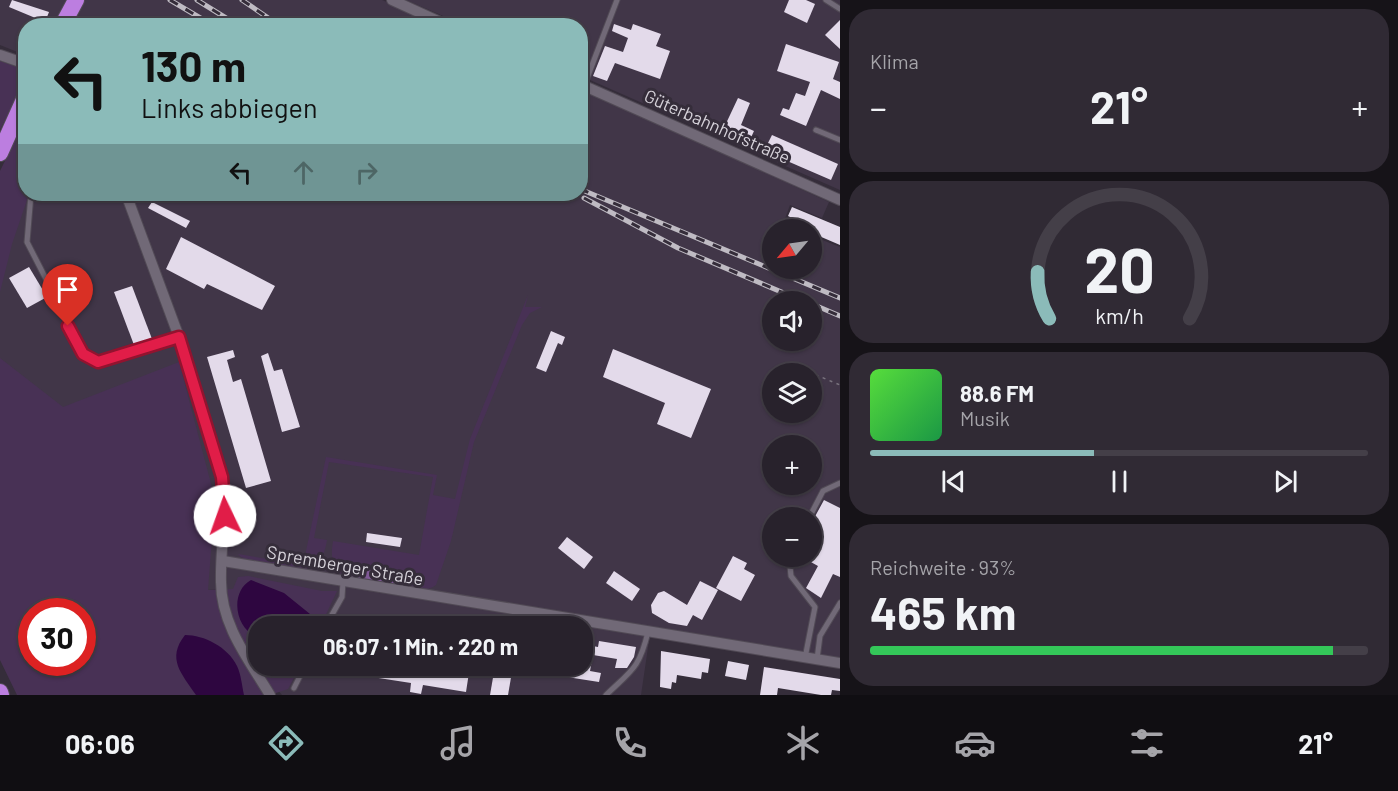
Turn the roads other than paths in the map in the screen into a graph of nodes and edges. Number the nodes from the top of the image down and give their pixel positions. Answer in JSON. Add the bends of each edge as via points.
{"nodes":[{"id":1,"x":76,"y":0,"type":"edge"},
{"id":2,"x":392,"y":0,"type":"edge"},
{"id":3,"x":617,"y":0,"type":"edge"},
{"id":4,"x":826,"y":0,"type":"edge"},
{"id":5,"x":840,"y":9,"type":"edge"},
{"id":6,"x":66,"y":18,"type":"edge"},
{"id":7,"x":431,"y":18,"type":"edge"},
{"id":8,"x":0,"y":55,"type":"edge"},
{"id":9,"x":18,"y":61,"type":"edge"},
{"id":10,"x":588,"y":70,"type":"edge"},
{"id":11,"x":588,"y":88,"type":"edge"},
{"id":12,"x":18,"y":112,"type":"edge"},
{"id":13,"x":816,"y":130,"type":"dead end"},
{"id":14,"x":840,"y":140,"type":"edge"},
{"id":15,"x":0,"y":153,"type":"edge"},
{"id":16,"x":840,"y":200,"type":"edge"},
{"id":17,"x":30,"y":201,"type":"edge"},
{"id":18,"x":129,"y":201,"type":"edge"},
{"id":19,"x":179,"y":337,"type":"junction"},
{"id":20,"x":840,"y":483,"type":"edge"},
{"id":21,"x":815,"y":507,"type":"edge"},
{"id":22,"x":223,"y":561,"type":"junction"},
{"id":23,"x":790,"y":567,"type":"edge"},
{"id":24,"x":343,"y":582,"type":"junction"},
{"id":25,"x":840,"y":603,"type":"edge"},
{"id":26,"x":331,"y":616,"type":"edge"},
{"id":27,"x":648,"y":632,"type":"junction"},
{"id":28,"x":811,"y":659,"type":"junction"},
{"id":29,"x":840,"y":663,"type":"edge"},
{"id":30,"x":300,"y":676,"type":"edge"},
{"id":31,"x":294,"y":688,"type":"dead end"},
{"id":32,"x":270,"y":695,"type":"edge"},
{"id":33,"x":606,"y":695,"type":"edge"}],
"edges":[{"from":1,"to":6,"type":"highway"},
{"from":2,"to":7,"type":"street"},
{"from":3,"to":10,"type":"lane"},
{"from":4,"to":5,"type":"lane"},
{"from":8,"to":9,"type":"street"},
{"from":11,"to":16,"type":"street","name":"Güterbahnhofstraße"},
{"from":12,"to":15,"type":"highway"},
{"from":13,"to":14,"type":"lane"},
{"from":17,"to":19,"type":"lane","via":[[27,242],[86,357],[103,362]]},
{"from":18,"to":19,"type":"street"},
{"from":19,"to":22,"type":"street","via":[[222,477]]},
{"from":20,"to":21,"type":"lane","via":[[823,491]]},
{"from":22,"to":24,"type":"street","name":"Spremberger Straße"},
{"from":22,"to":32,"type":"street","via":[[221,583],[230,626]]},
{"from":23,"to":28,"type":"lane","via":[[791,576],[815,607]]},
{"from":24,"to":26,"type":"lane","via":[[342,597]]},
{"from":24,"to":27,"type":"street","name":"Spremberger Straße"},
{"from":25,"to":28,"type":"lane"},
{"from":27,"to":28,"type":"street","name":"Spremberger Straße"},
{"from":27,"to":33,"type":"lane","via":[[642,658]]},
{"from":28,"to":29,"type":"street","name":"Spremberger Straße"},
{"from":30,"to":31,"type":"lane"}]}
